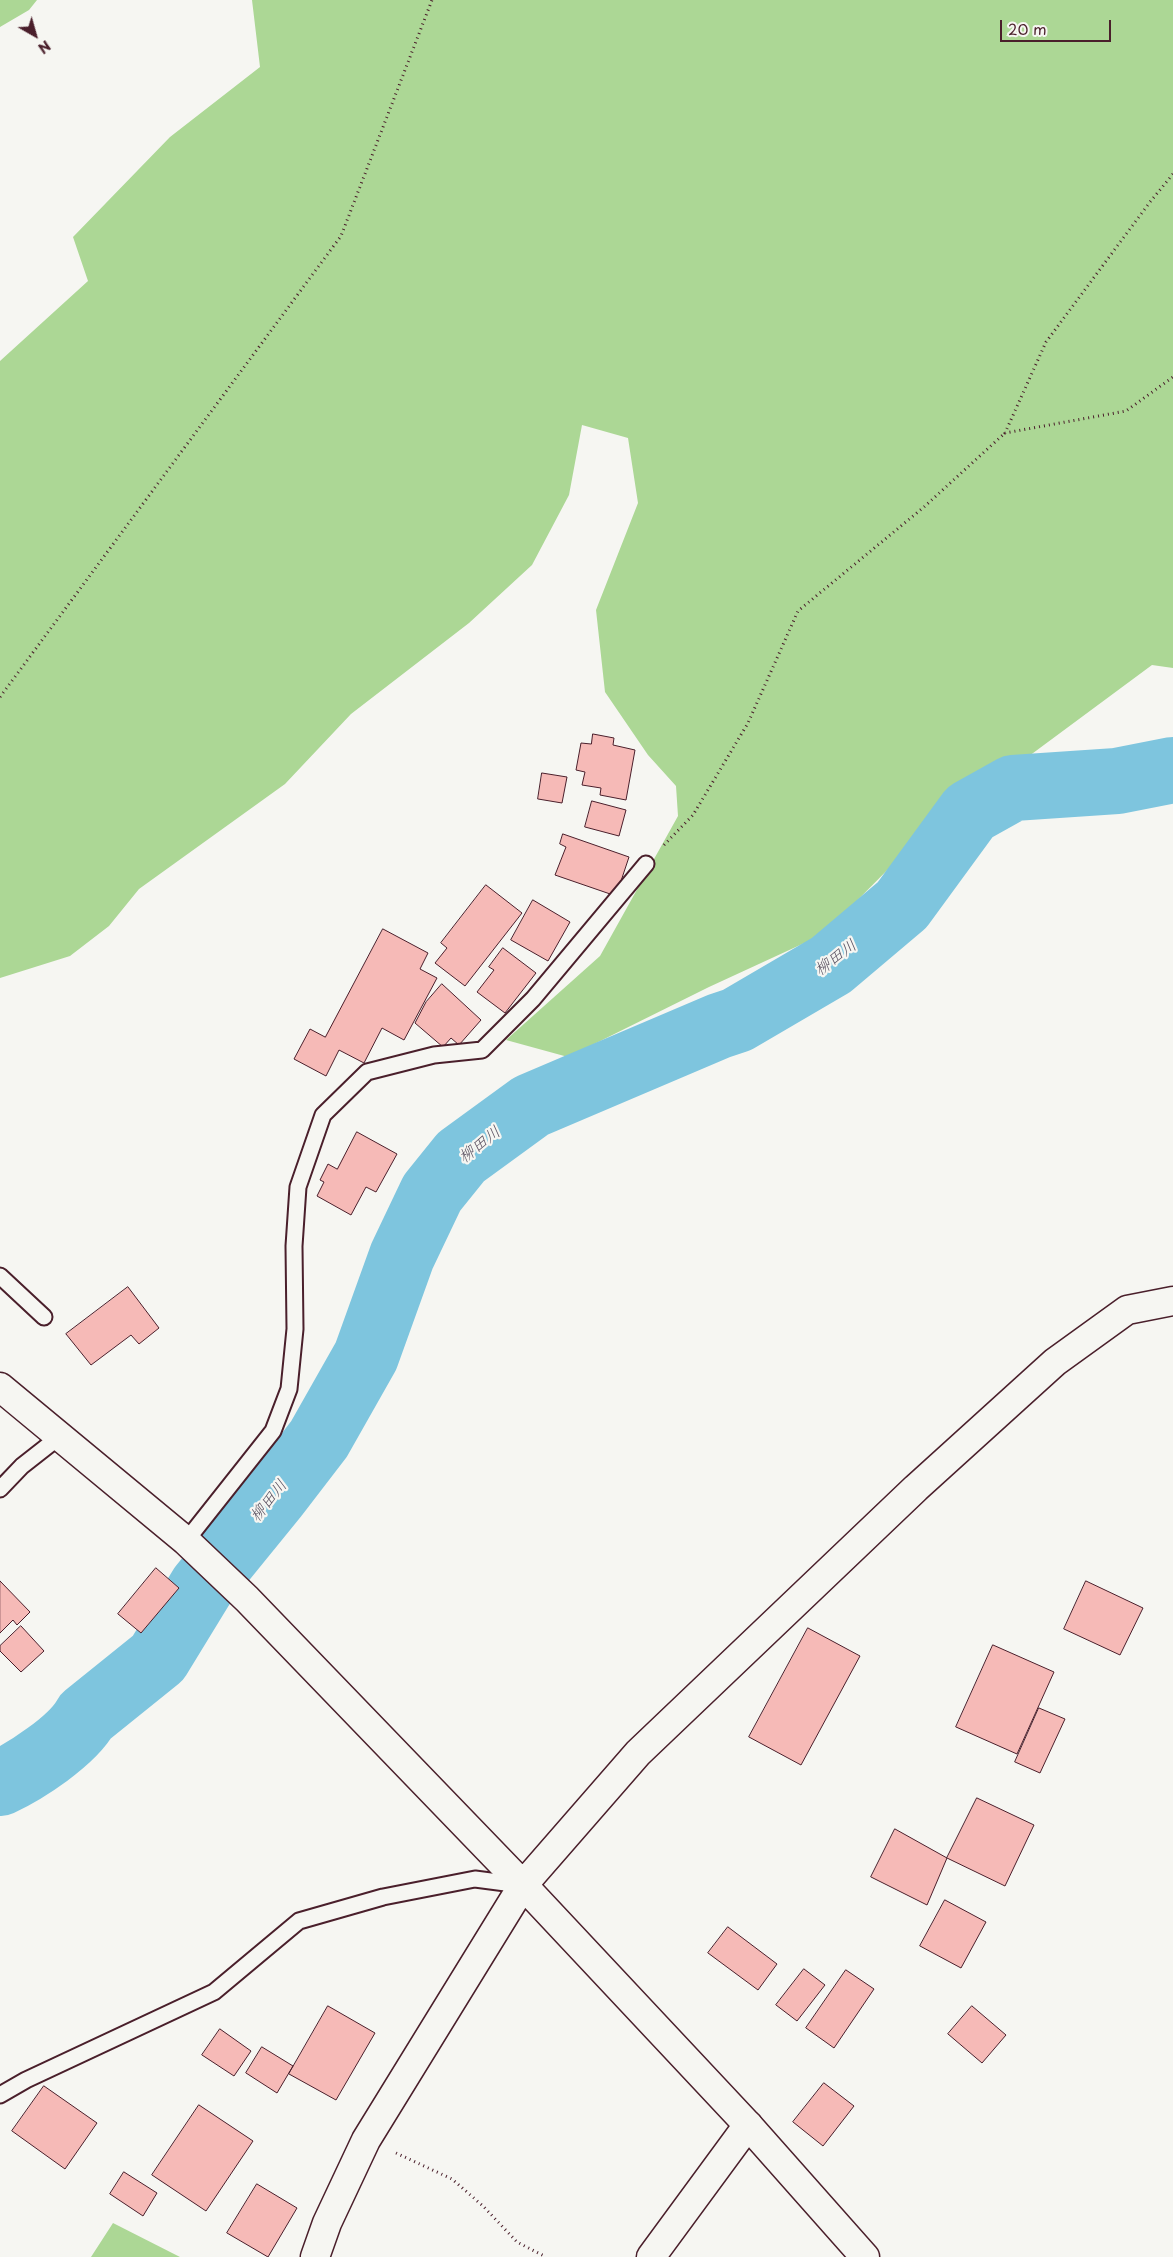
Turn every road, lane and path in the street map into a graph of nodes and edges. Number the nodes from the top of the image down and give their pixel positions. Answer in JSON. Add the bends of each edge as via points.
{"nodes":[{"id":1,"x":432,"y":0,"type":"edge"},
{"id":2,"x":1173,"y":174,"type":"edge"},
{"id":3,"x":1173,"y":377,"type":"edge"},
{"id":4,"x":1005,"y":433,"type":"junction"},
{"id":5,"x":0,"y":697,"type":"edge"},
{"id":6,"x":646,"y":864,"type":"joint"},
{"id":7,"x":0,"y":1276,"type":"edge"},
{"id":8,"x":1173,"y":1301,"type":"edge"},
{"id":9,"x":44,"y":1317,"type":"dead end"},
{"id":10,"x":0,"y":1387,"type":"edge"},
{"id":11,"x":59,"y":1437,"type":"junction"},
{"id":12,"x":0,"y":1489,"type":"edge"},
{"id":13,"x":195,"y":1548,"type":"junction"},
{"id":14,"x":523,"y":1885,"type":"junction"},
{"id":15,"x":0,"y":2095,"type":"edge"},
{"id":16,"x":748,"y":2125,"type":"junction"},
{"id":17,"x":366,"y":2140,"type":"junction"},
{"id":18,"x":315,"y":2257,"type":"edge"},
{"id":19,"x":546,"y":2257,"type":"edge"},
{"id":20,"x":651,"y":2257,"type":"edge"},
{"id":21,"x":865,"y":2257,"type":"edge"}],
"edges":[{"from":1,"to":5,"type":"path","via":[[341,236]]},
{"from":2,"to":4,"type":"path","via":[[1046,342]]},
{"from":3,"to":4,"type":"path","via":[[1126,410]]},
{"from":4,"to":6,"type":"path","via":[[924,507],[798,611],[748,723],[693,815]]},
{"from":6,"to":13,"type":"lane","via":[[533,999],[482,1050],[434,1054],[367,1072],[323,1115],[298,1187],[294,1246],[295,1329],[289,1390],[273,1431]]},
{"from":7,"to":9,"type":"lane"},
{"from":8,"to":14,"type":"street","via":[[1126,1310],[1055,1362],[916,1488],[638,1753]]},
{"from":10,"to":11,"type":"street"},
{"from":11,"to":12,"type":"lane","via":[[22,1466]]},
{"from":11,"to":13,"type":"street"},
{"from":13,"to":14,"type":"street"},
{"from":14,"to":15,"type":"lane","via":[[475,1879],[383,1897],[299,1921],[214,1992]]},
{"from":14,"to":16,"type":"street"},
{"from":14,"to":17,"type":"street"},
{"from":16,"to":20,"type":"street"},
{"from":16,"to":21,"type":"street"},
{"from":17,"to":18,"type":"street","via":[[327,2223]]},
{"from":17,"to":19,"type":"path","via":[[452,2180],[483,2206],[517,2242]]}]}
